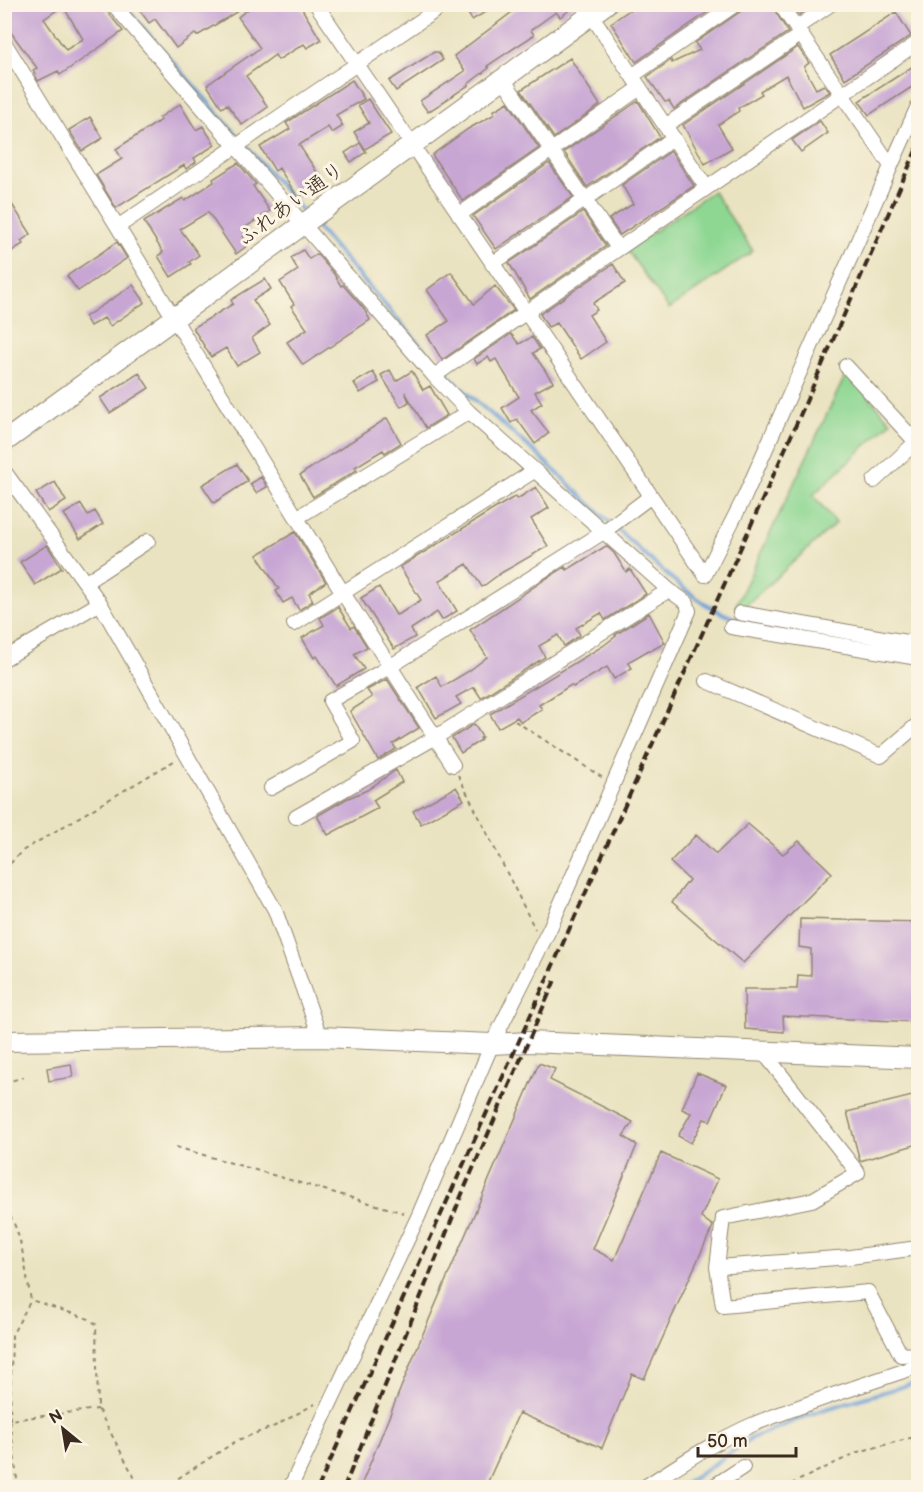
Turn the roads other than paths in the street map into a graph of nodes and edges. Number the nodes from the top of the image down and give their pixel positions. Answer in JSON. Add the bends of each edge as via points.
{"nodes":[{"id":1,"x":113,"y":4,"type":"edge"},
{"id":2,"x":316,"y":4,"type":"edge"},
{"id":3,"x":445,"y":4,"type":"edge"},
{"id":4,"x":736,"y":4,"type":"edge"},
{"id":5,"x":780,"y":4,"type":"edge"},
{"id":6,"x":831,"y":4,"type":"edge"},
{"id":7,"x":594,"y":8,"type":"edge"},
{"id":8,"x":798,"y":31,"type":"junction"},
{"id":9,"x":917,"y":43,"type":"dead end"},
{"id":10,"x":7,"y":52,"type":"edge"},
{"id":11,"x":358,"y":65,"type":"junction"},
{"id":12,"x":632,"y":76,"type":"junction"},
{"id":13,"x":503,"y":79,"type":"junction"},
{"id":14,"x":640,"y":88,"type":"junction"},
{"id":15,"x":842,"y":95,"type":"junction"},
{"id":16,"x":918,"y":106,"type":"edge"},
{"id":17,"x":665,"y":126,"type":"junction"},
{"id":18,"x":674,"y":138,"type":"junction"},
{"id":19,"x":413,"y":145,"type":"junction"},
{"id":20,"x":237,"y":147,"type":"junction"},
{"id":21,"x":552,"y":152,"type":"junction"},
{"id":22,"x":891,"y":166,"type":"junction"},
{"id":23,"x":706,"y":187,"type":"junction"},
{"id":24,"x":585,"y":200,"type":"junction"},
{"id":25,"x":459,"y":215,"type":"junction"},
{"id":26,"x":303,"y":225,"type":"junction"},
{"id":27,"x":119,"y":226,"type":"junction"},
{"id":28,"x":618,"y":248,"type":"junction"},
{"id":29,"x":492,"y":264,"type":"junction"},
{"id":30,"x":524,"y":312,"type":"junction"},
{"id":31,"x":175,"y":319,"type":"junction"},
{"id":32,"x":846,"y":366,"type":"dead end"},
{"id":33,"x":434,"y":376,"type":"junction"},
{"id":34,"x":469,"y":412,"type":"junction"},
{"id":35,"x":4,"y":442,"type":"edge"},
{"id":36,"x":918,"y":443,"type":"edge"},
{"id":37,"x":4,"y":471,"type":"edge"},
{"id":38,"x":534,"y":471,"type":"junction"},
{"id":39,"x":874,"y":481,"type":"dead end"},
{"id":40,"x":651,"y":496,"type":"junction"},
{"id":41,"x":298,"y":517,"type":"junction"},
{"id":42,"x":602,"y":533,"type":"junction"},
{"id":43,"x":148,"y":541,"type":"dead end"},
{"id":44,"x":86,"y":582,"type":"junction"},
{"id":45,"x":669,"y":590,"type":"junction"},
{"id":46,"x":343,"y":592,"type":"junction"},
{"id":47,"x":100,"y":603,"type":"junction"},
{"id":48,"x":740,"y":613,"type":"dead end"},
{"id":49,"x":294,"y":624,"type":"dead end"},
{"id":50,"x":731,"y":627,"type":"dead end"},
{"id":51,"x":918,"y":644,"type":"edge"},
{"id":52,"x":918,"y":658,"type":"edge"},
{"id":53,"x":4,"y":659,"type":"edge"},
{"id":54,"x":391,"y":666,"type":"junction"},
{"id":55,"x":707,"y":681,"type":"dead end"},
{"id":56,"x":918,"y":724,"type":"edge"},
{"id":57,"x":436,"y":737,"type":"junction"},
{"id":58,"x":453,"y":765,"type":"road end"},
{"id":59,"x":270,"y":788,"type":"dead end"},
{"id":60,"x":296,"y":817,"type":"dead end"},
{"id":61,"x":320,"y":1037,"type":"junction"},
{"id":62,"x":4,"y":1041,"type":"edge"},
{"id":63,"x":492,"y":1044,"type":"junction"},
{"id":64,"x":764,"y":1053,"type":"junction"},
{"id":65,"x":918,"y":1058,"type":"edge"},
{"id":66,"x":918,"y":1248,"type":"edge"},
{"id":67,"x":717,"y":1267,"type":"junction"},
{"id":68,"x":918,"y":1354,"type":"edge"},
{"id":69,"x":918,"y":1366,"type":"edge"},
{"id":70,"x":743,"y":1467,"type":"dead end"},
{"id":71,"x":290,"y":1488,"type":"edge"},
{"id":72,"x":643,"y":1488,"type":"edge"},
{"id":73,"x":711,"y":1488,"type":"edge"}],
"edges":[{"from":1,"to":20,"type":"street"},
{"from":2,"to":11,"type":"street"},
{"from":3,"to":11,"type":"street"},
{"from":4,"to":12,"type":"street"},
{"from":5,"to":8,"type":"street"},
{"from":6,"to":8,"type":"street"},
{"from":7,"to":12,"type":"street"},
{"from":7,"to":13,"type":"street","name":"ふれあい通り"},
{"from":8,"to":15,"type":"street"},
{"from":8,"to":17,"type":"street"},
{"from":9,"to":15,"type":"street"},
{"from":10,"to":27,"type":"street"},
{"from":11,"to":19,"type":"street"},
{"from":11,"to":20,"type":"street"},
{"from":12,"to":14,"type":"street"},
{"from":13,"to":19,"type":"street","name":"ふれあい通り"},
{"from":13,"to":21,"type":"street"},
{"from":14,"to":17,"type":"street"},
{"from":14,"to":21,"type":"street"},
{"from":15,"to":22,"type":"street"},
{"from":15,"to":23,"type":"street"},
{"from":16,"to":22,"type":"street"},
{"from":17,"to":18,"type":"street"},
{"from":18,"to":23,"type":"street"},
{"from":18,"to":24,"type":"street"},
{"from":19,"to":25,"type":"street"},
{"from":19,"to":26,"type":"street","name":"ふれあい通り"},
{"from":20,"to":26,"type":"street"},
{"from":20,"to":27,"type":"street"},
{"from":21,"to":24,"type":"street"},
{"from":21,"to":25,"type":"street"},
{"from":22,"to":40,"type":"street","via":[[744,498],[705,575]]},
{"from":23,"to":28,"type":"street"},
{"from":24,"to":28,"type":"street"},
{"from":24,"to":29,"type":"street"},
{"from":25,"to":29,"type":"street"},
{"from":26,"to":31,"type":"street","name":"ふれあい通り"},
{"from":26,"to":33,"type":"street"},
{"from":27,"to":31,"type":"street"},
{"from":28,"to":30,"type":"street"},
{"from":29,"to":30,"type":"street"},
{"from":30,"to":33,"type":"street"},
{"from":30,"to":40,"type":"street"},
{"from":31,"to":35,"type":"street","name":"ふれあい通り"},
{"from":31,"to":41,"type":"street"},
{"from":32,"to":36,"type":"street"},
{"from":33,"to":34,"type":"street"},
{"from":34,"to":38,"type":"street"},
{"from":34,"to":41,"type":"street"},
{"from":36,"to":39,"type":"street"},
{"from":37,"to":44,"type":"street"},
{"from":38,"to":42,"type":"street"},
{"from":38,"to":46,"type":"street"},
{"from":40,"to":42,"type":"street"},
{"from":41,"to":46,"type":"street"},
{"from":42,"to":45,"type":"street"},
{"from":42,"to":54,"type":"street"},
{"from":43,"to":44,"type":"street"},
{"from":44,"to":47,"type":"street"},
{"from":45,"to":57,"type":"street"},
{"from":45,"to":63,"type":"street","via":[[687,603],[689,611],[544,940]]},
{"from":46,"to":49,"type":"street"},
{"from":46,"to":54,"type":"street"},
{"from":47,"to":53,"type":"street"},
{"from":47,"to":61,"type":"street","via":[[276,910]]},
{"from":48,"to":51,"type":"street"},
{"from":50,"to":52,"type":"street"},
{"from":54,"to":57,"type":"street"},
{"from":54,"to":59,"type":"street","via":[[330,701],[353,741]]},
{"from":55,"to":56,"type":"street","via":[[881,756]]},
{"from":57,"to":58,"type":"street"},
{"from":57,"to":60,"type":"street"},
{"from":61,"to":62,"type":"street"},
{"from":61,"to":63,"type":"street"},
{"from":63,"to":64,"type":"street","via":[[528,1042]]},
{"from":63,"to":71,"type":"street","via":[[418,1217]]},
{"from":64,"to":65,"type":"street"},
{"from":64,"to":67,"type":"street","via":[[858,1173],[812,1200],[723,1218]]},
{"from":66,"to":67,"type":"street"},
{"from":67,"to":68,"type":"street","via":[[723,1306],[868,1292],[901,1355]]},
{"from":69,"to":72,"type":"street","via":[[754,1425],[707,1447]]},
{"from":70,"to":73,"type":"street"}]}
